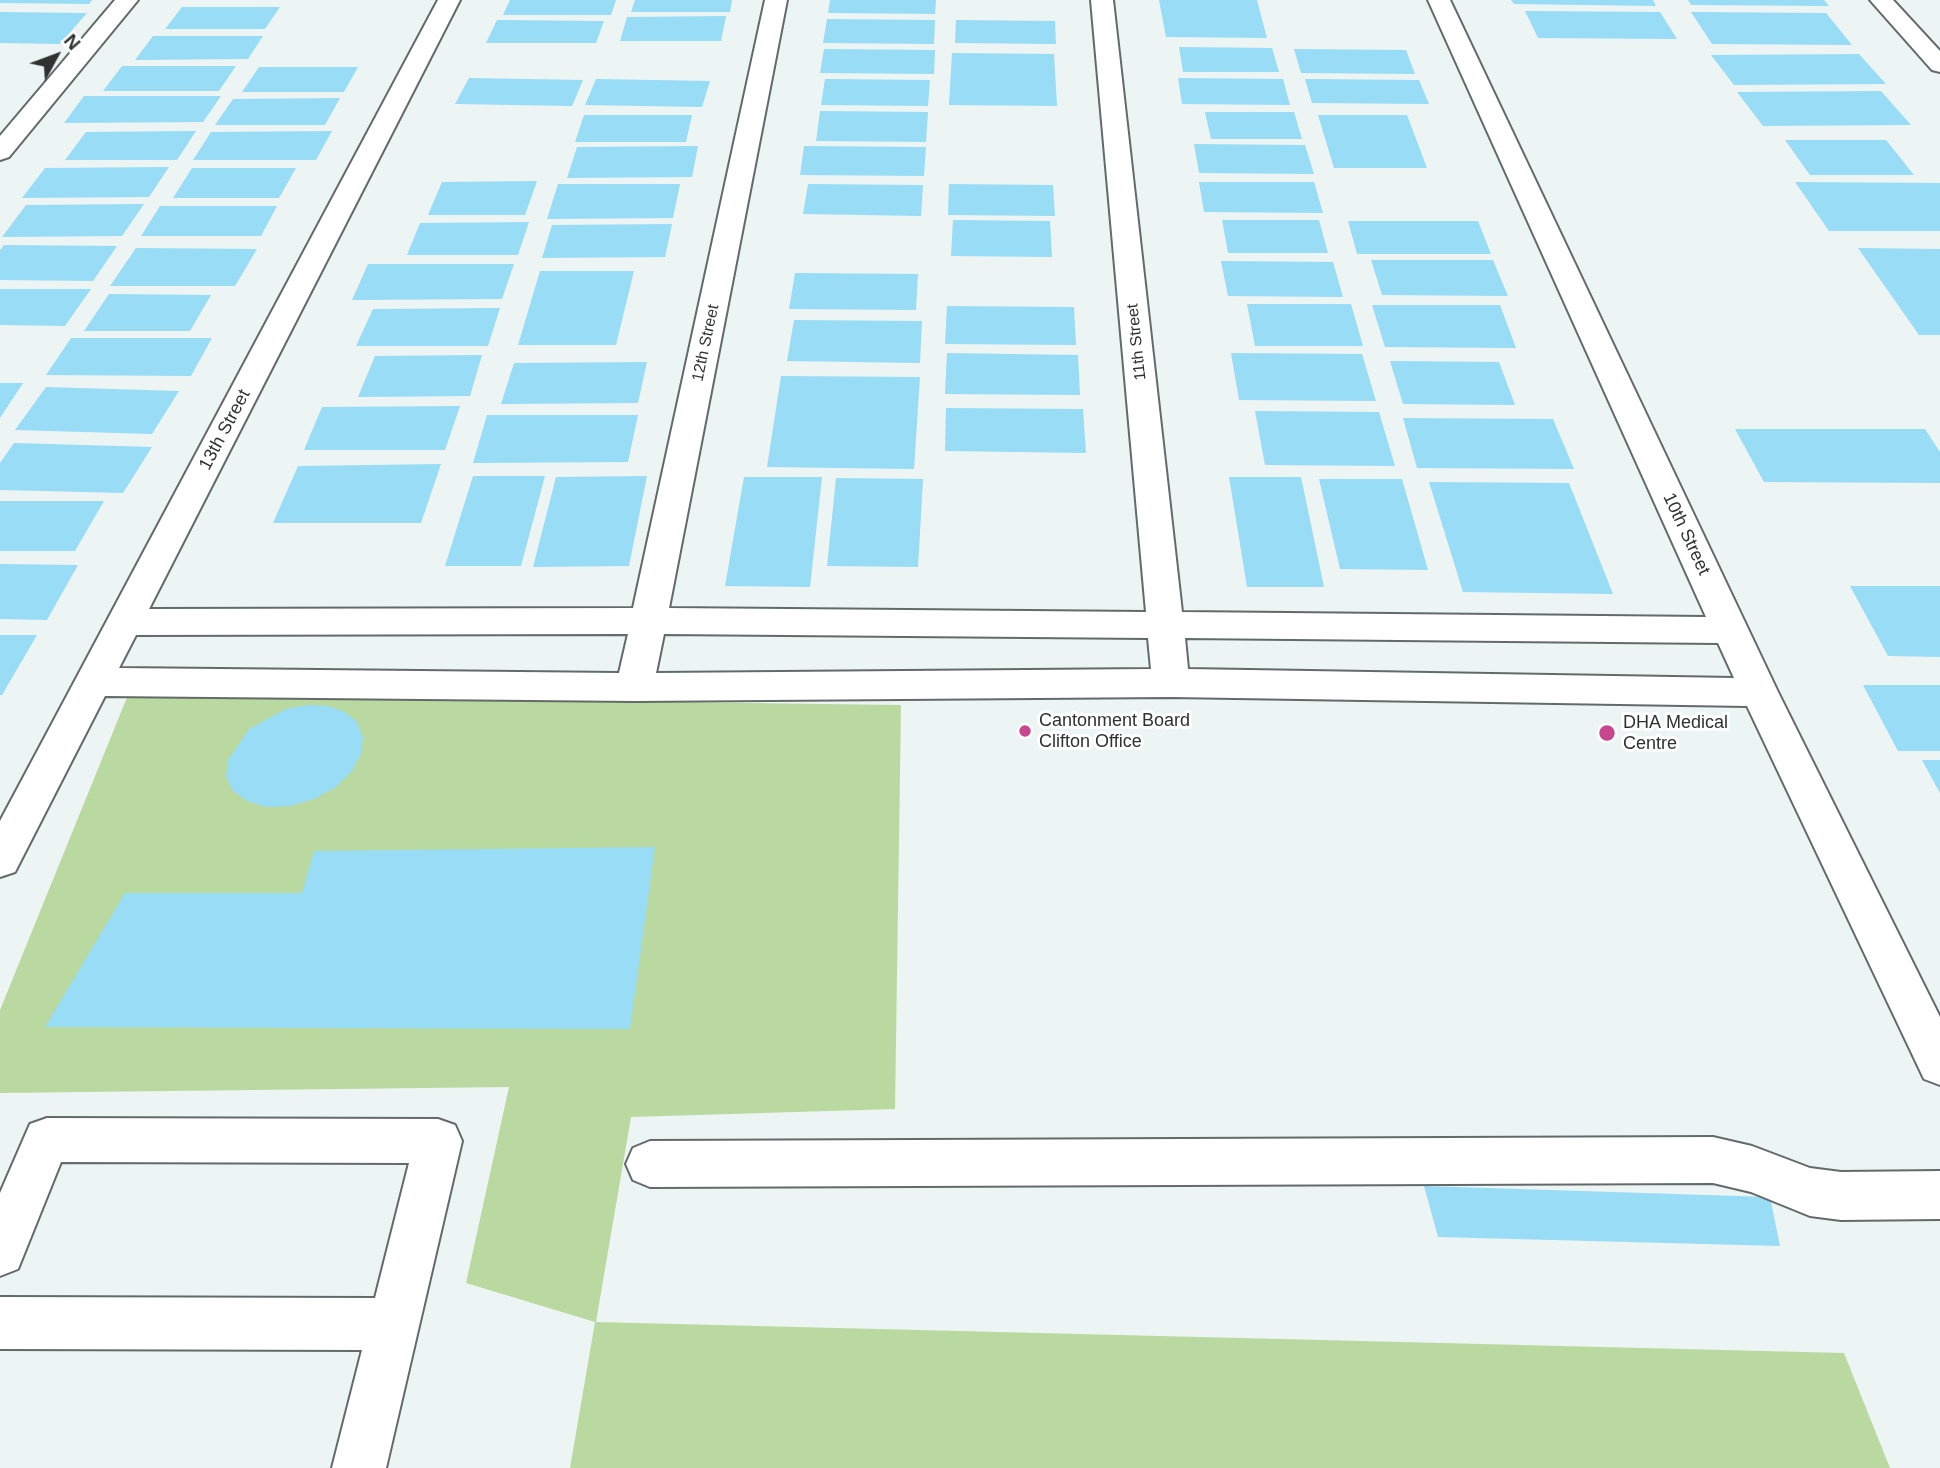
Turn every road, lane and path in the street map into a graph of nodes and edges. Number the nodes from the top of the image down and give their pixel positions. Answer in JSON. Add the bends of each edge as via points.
{"nodes":[{"id":1,"x":127,"y":0,"type":"edge"},
{"id":2,"x":449,"y":0,"type":"edge"},
{"id":3,"x":776,"y":0,"type":"edge"},
{"id":4,"x":1102,"y":0,"type":"edge"},
{"id":5,"x":1439,"y":0,"type":"edge"},
{"id":6,"x":1881,"y":0,"type":"edge"},
{"id":7,"x":1940,"y":65,"type":"edge"},
{"id":8,"x":0,"y":152,"type":"edge"},
{"id":9,"x":125,"y":621,"type":"junction"},
{"id":10,"x":649,"y":621,"type":"junction"},
{"id":11,"x":1165,"y":624,"type":"junction"},
{"id":12,"x":1731,"y":630,"type":"junction"},
{"id":13,"x":93,"y":682,"type":"junction"},
{"id":14,"x":1171,"y":683,"type":"junction"},
{"id":15,"x":635,"y":687,"type":"junction"},
{"id":16,"x":1759,"y":692,"type":"junction"},
{"id":17,"x":0,"y":860,"type":"edge"},
{"id":18,"x":1940,"y":1064,"type":"edge"},
{"id":19,"x":650,"y":1164,"type":"dead end"},
{"id":20,"x":1940,"y":1195,"type":"edge"},
{"id":21,"x":0,"y":1251,"type":"edge"},
{"id":22,"x":0,"y":1323,"type":"edge"},
{"id":23,"x":394,"y":1324,"type":"junction"},
{"id":24,"x":359,"y":1468,"type":"edge"}],
"edges":[{"from":1,"to":8,"type":"street"},
{"from":2,"to":9,"type":"street","name":"13th Street"},
{"from":3,"to":10,"type":"street","name":"12th Street"},
{"from":4,"to":11,"type":"street","name":"11th Street"},
{"from":5,"to":12,"type":"street","name":"10th Street"},
{"from":6,"to":7,"type":"street"},
{"from":9,"to":10,"type":"street"},
{"from":9,"to":13,"type":"street","name":"13th Street"},
{"from":10,"to":11,"type":"street"},
{"from":10,"to":15,"type":"street","name":"12th Street"},
{"from":11,"to":12,"type":"street"},
{"from":11,"to":14,"type":"street","name":"11th Street"},
{"from":12,"to":16,"type":"street","name":"10th Street"},
{"from":13,"to":15,"type":"street"},
{"from":13,"to":17,"type":"street","name":"13th Street"},
{"from":14,"to":15,"type":"street"},
{"from":14,"to":16,"type":"street"},
{"from":16,"to":18,"type":"street","name":"10th Street"},
{"from":19,"to":20,"type":"street","via":[[1713,1160],[1810,1192]]},
{"from":21,"to":23,"type":"street","via":[[47,1140],[438,1140]]},
{"from":22,"to":23,"type":"street"},
{"from":23,"to":24,"type":"street"}]}
